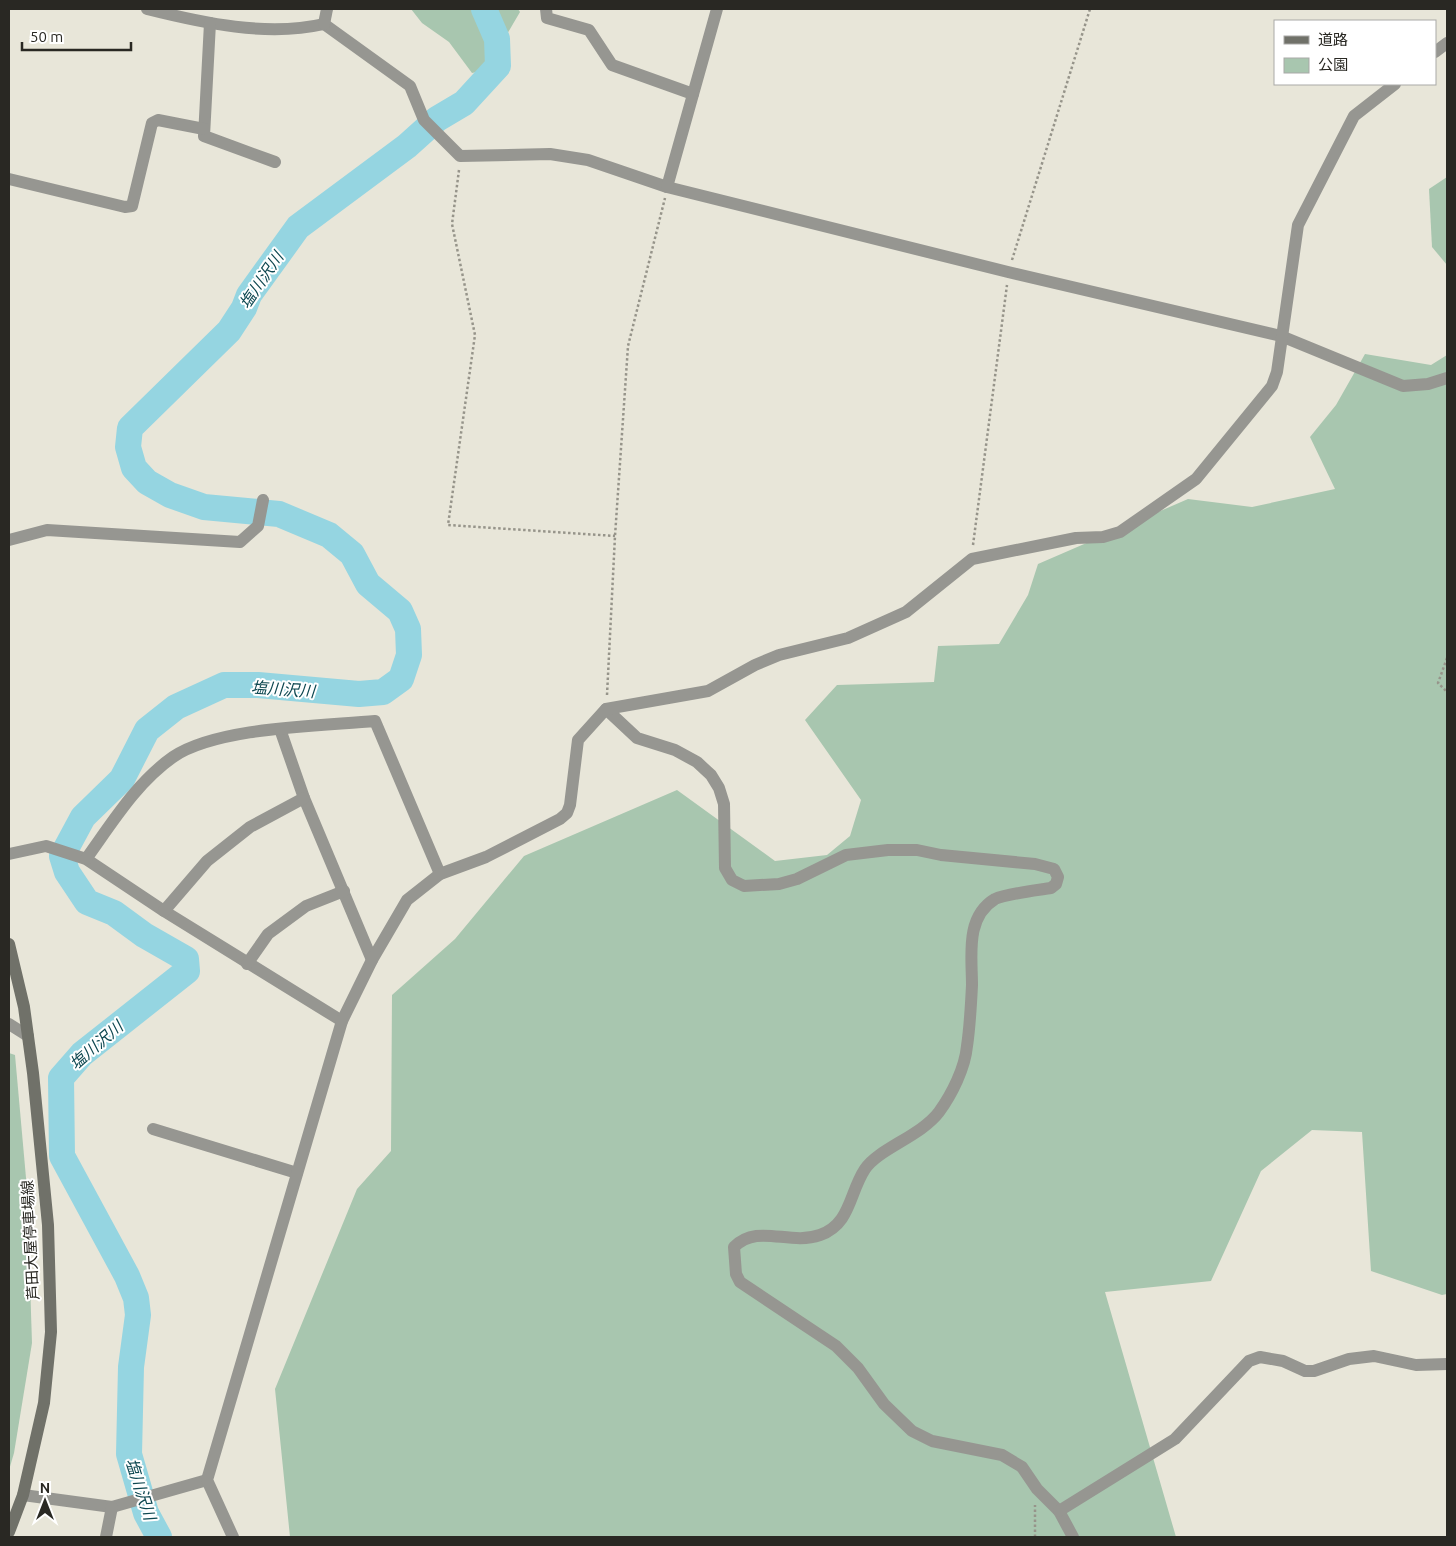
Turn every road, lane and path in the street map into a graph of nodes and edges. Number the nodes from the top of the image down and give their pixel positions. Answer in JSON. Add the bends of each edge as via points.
{"nodes":[{"id":1,"x":147,"y":9,"type":"edge"},
{"id":2,"x":327,"y":9,"type":"edge"},
{"id":3,"x":546,"y":9,"type":"edge"},
{"id":4,"x":714,"y":10,"type":"edge"},
{"id":5,"x":210,"y":23,"type":"junction"},
{"id":6,"x":324,"y":24,"type":"junction"},
{"id":7,"x":1447,"y":42,"type":"edge"},
{"id":8,"x":1436,"y":51,"type":"edge"},
{"id":9,"x":1394,"y":85,"type":"edge"},
{"id":10,"x":693,"y":94,"type":"junction"},
{"id":11,"x":204,"y":130,"type":"junction"},
{"id":12,"x":460,"y":156,"type":"junction"},
{"id":13,"x":275,"y":162,"type":"dead end"},
{"id":14,"x":9,"y":179,"type":"edge"},
{"id":15,"x":667,"y":187,"type":"junction"},
{"id":16,"x":1281,"y":336,"type":"junction"},
{"id":17,"x":1447,"y":378,"type":"edge"},
{"id":18,"x":263,"y":500,"type":"dead end"},
{"id":19,"x":615,"y":536,"type":"junction"},
{"id":20,"x":9,"y":540,"type":"edge"},
{"id":21,"x":1447,"y":658,"type":"edge"},
{"id":22,"x":1447,"y":692,"type":"edge"},
{"id":23,"x":606,"y":709,"type":"junction"},
{"id":24,"x":280,"y":729,"type":"junction"},
{"id":25,"x":304,"y":798,"type":"junction"},
{"id":26,"x":9,"y":854,"type":"edge"},
{"id":27,"x":86,"y":858,"type":"junction"},
{"id":28,"x":440,"y":874,"type":"junction"},
{"id":29,"x":344,"y":892,"type":"junction"},
{"id":30,"x":164,"y":911,"type":"junction"},
{"id":31,"x":9,"y":944,"type":"edge"},
{"id":32,"x":372,"y":960,"type":"junction"},
{"id":33,"x":247,"y":964,"type":"junction"},
{"id":34,"x":342,"y":1021,"type":"junction"},
{"id":35,"x":9,"y":1024,"type":"edge"},
{"id":36,"x":28,"y":1036,"type":"junction"},
{"id":37,"x":153,"y":1129,"type":"dead end"},
{"id":38,"x":297,"y":1173,"type":"junction"},
{"id":39,"x":1447,"y":1364,"type":"edge"},
{"id":40,"x":206,"y":1480,"type":"junction"},
{"id":41,"x":1037,"y":1489,"type":"junction"},
{"id":42,"x":23,"y":1495,"type":"junction"},
{"id":43,"x":112,"y":1507,"type":"junction"},
{"id":44,"x":1058,"y":1511,"type":"junction"},
{"id":45,"x":9,"y":1532,"type":"edge"},
{"id":46,"x":106,"y":1537,"type":"edge"},
{"id":47,"x":233,"y":1537,"type":"edge"},
{"id":48,"x":1035,"y":1537,"type":"edge"},
{"id":49,"x":1073,"y":1537,"type":"edge"}],
"edges":[{"from":1,"to":5,"type":"street"},
{"from":2,"to":6,"type":"street"},
{"from":3,"to":10,"type":"street","via":[[547,18],[589,30],[612,65]]},
{"from":4,"to":10,"type":"street"},
{"from":5,"to":6,"type":"street","via":[[300,29]]},
{"from":5,"to":11,"type":"street"},
{"from":6,"to":12,"type":"street","via":[[410,86],[424,120]]},
{"from":7,"to":8,"type":"street"},
{"from":9,"to":16,"type":"street","via":[[1354,116],[1298,225]]},
{"from":10,"to":15,"type":"street"},
{"from":11,"to":13,"type":"street","via":[[204,136]]},
{"from":11,"to":14,"type":"street","via":[[158,120],[152,123],[132,206]]},
{"from":12,"to":15,"type":"street","via":[[550,154],[588,160]]},
{"from":12,"to":19,"type":"path","via":[[452,224],[475,335],[448,525]]},
{"from":15,"to":16,"type":"street"},
{"from":15,"to":19,"type":"path","via":[[628,346]]},
{"from":16,"to":17,"type":"street","via":[[1403,386],[1428,384]]},
{"from":16,"to":23,"type":"street","via":[[1277,372],[1262,400],[1196,479],[1120,532],[972,559],[906,612],[848,638],[779,655],[708,691]]},
{"from":18,"to":20,"type":"street","via":[[258,526],[240,542],[47,530]]},
{"from":19,"to":23,"type":"path"},
{"from":21,"to":22,"type":"path","via":[[1438,682]]},
{"from":23,"to":28,"type":"street","via":[[578,740],[567,813],[486,857]]},
{"from":23,"to":41,"type":"street","via":[[637,738],[675,750],[697,762],[711,775],[724,804],[725,868],[732,880],[744,886],[779,884],[846,855],[888,850],[917,850],[1054,869],[1058,877],[1051,888],[996,898],[979,914],[970,946],[972,986],[967,1048],[956,1084],[938,1112],[914,1135],[865,1168],[846,1214],[838,1225],[806,1238],[762,1235],[743,1238],[734,1247],[736,1274],[740,1282],[836,1346],[858,1368],[884,1404],[912,1431],[932,1441],[1002,1455],[1022,1467]]},
{"from":24,"to":25,"type":"street"},
{"from":24,"to":27,"type":"street","via":[[199,745],[173,757],[135,791]]},
{"from":24,"to":28,"type":"street","via":[[375,720]]},
{"from":25,"to":29,"type":"street"},
{"from":25,"to":30,"type":"street","via":[[250,827],[207,861]]},
{"from":26,"to":27,"type":"street","via":[[46,846]]},
{"from":27,"to":30,"type":"street"},
{"from":28,"to":32,"type":"street","via":[[407,900]]},
{"from":29,"to":32,"type":"street"},
{"from":29,"to":33,"type":"street","via":[[306,906],[268,934]]},
{"from":30,"to":33,"type":"street"},
{"from":31,"to":36,"type":"main road","name":"芦田大屋停車場線"},
{"from":32,"to":34,"type":"street"},
{"from":33,"to":34,"type":"street"},
{"from":34,"to":38,"type":"street"},
{"from":35,"to":36,"type":"street"},
{"from":36,"to":42,"type":"main road","name":"芦田大屋停車場線","via":[[48,1224],[51,1332],[44,1403]]},
{"from":37,"to":38,"type":"street"},
{"from":38,"to":40,"type":"street"},
{"from":39,"to":44,"type":"street","via":[[1416,1365],[1374,1356],[1305,1371],[1283,1361],[1260,1358],[1249,1361],[1175,1439]]},
{"from":40,"to":43,"type":"street"},
{"from":40,"to":47,"type":"street"},
{"from":41,"to":44,"type":"street"},
{"from":41,"to":48,"type":"path"},
{"from":42,"to":43,"type":"street"},
{"from":42,"to":45,"type":"main road","name":"芦田大屋停車場線"},
{"from":43,"to":46,"type":"street"},
{"from":44,"to":49,"type":"street"}]}
